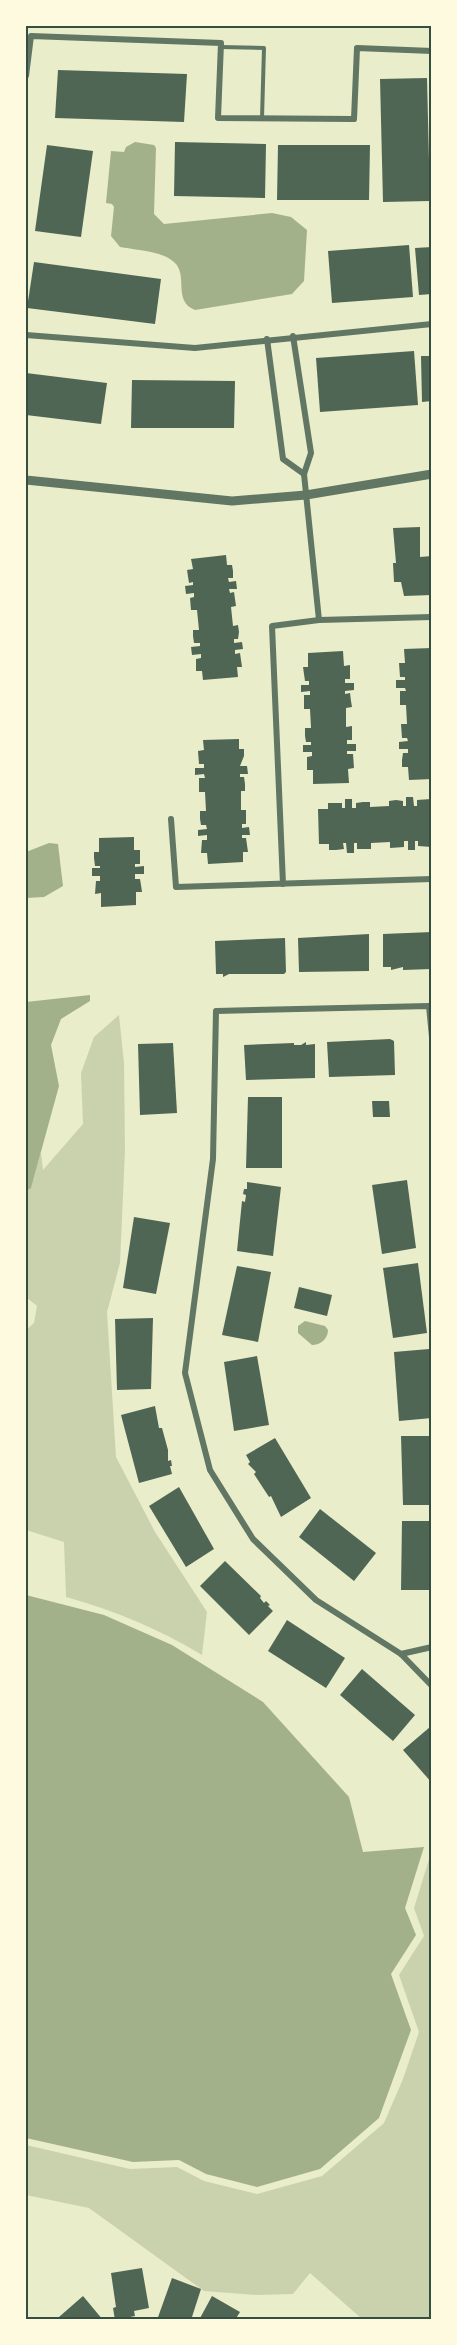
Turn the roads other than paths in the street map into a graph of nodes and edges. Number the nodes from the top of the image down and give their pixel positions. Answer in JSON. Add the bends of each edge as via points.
{"nodes":[{"id":1,"x":220,"y":47,"type":"junction"},
{"id":2,"x":432,"y":51,"type":"edge"},
{"id":3,"x":26,"y":76,"type":"edge"},
{"id":4,"x":262,"y":118,"type":"junction"},
{"id":5,"x":432,"y":324,"type":"edge"},
{"id":6,"x":26,"y":335,"type":"edge"},
{"id":7,"x":293,"y":336,"type":"junction"},
{"id":8,"x":267,"y":339,"type":"junction"},
{"id":9,"x":304,"y":474,"type":"junction"},
{"id":10,"x":432,"y":474,"type":"edge"},
{"id":11,"x":26,"y":480,"type":"edge"},
{"id":12,"x":306,"y":495,"type":"junction"},
{"id":13,"x":432,"y":617,"type":"edge"},
{"id":14,"x":320,"y":620,"type":"junction"},
{"id":15,"x":171,"y":819,"type":"dead end"},
{"id":16,"x":432,"y":879,"type":"edge"},
{"id":17,"x":283,"y":884,"type":"junction"},
{"id":18,"x":432,"y":1037,"type":"edge"},
{"id":19,"x":432,"y":1647,"type":"edge"},
{"id":20,"x":401,"y":1654,"type":"junction"},
{"id":21,"x":432,"y":1686,"type":"edge"}],
"edges":[{"from":1,"to":3,"type":"street","via":[[221,43],[30,36]]},
{"from":1,"to":4,"type":"lane","via":[[264,48]]},
{"from":1,"to":4,"type":"street","via":[[218,118]]},
{"from":2,"to":4,"type":"street","via":[[357,48],[354,119]]},
{"from":5,"to":7,"type":"street"},
{"from":6,"to":8,"type":"street","via":[[195,348]]},
{"from":7,"to":8,"type":"street"},
{"from":7,"to":9,"type":"street","via":[[311,453]]},
{"from":8,"to":9,"type":"street","via":[[283,459]]},
{"from":9,"to":12,"type":"street"},
{"from":10,"to":12,"type":"street"},
{"from":11,"to":12,"type":"street","via":[[232,501]]},
{"from":12,"to":14,"type":"street"},
{"from":13,"to":14,"type":"street"},
{"from":14,"to":17,"type":"street","via":[[272,626]]},
{"from":15,"to":17,"type":"street","via":[[176,887]]},
{"from":16,"to":17,"type":"street"},
{"from":18,"to":20,"type":"street","via":[[429,1006],[216,1011],[213,1159],[185,1373],[210,1470],[253,1539],[316,1600]]},
{"from":19,"to":20,"type":"street"},
{"from":20,"to":21,"type":"street"}]}
